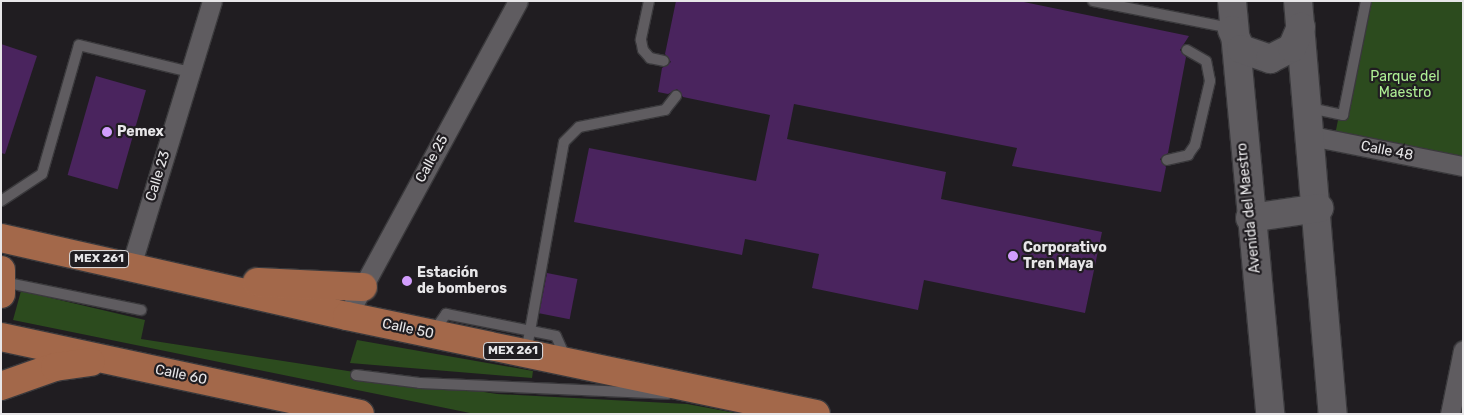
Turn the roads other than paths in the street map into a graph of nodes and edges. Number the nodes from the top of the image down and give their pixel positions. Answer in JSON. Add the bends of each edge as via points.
{"nodes":[{"id":1,"x":212,"y":1,"type":"edge"},
{"id":2,"x":518,"y":1,"type":"edge"},
{"id":3,"x":649,"y":1,"type":"edge"},
{"id":4,"x":1093,"y":1,"type":"edge"},
{"id":5,"x":1241,"y":1,"type":"edge"},
{"id":6,"x":1366,"y":1,"type":"edge"},
{"id":7,"x":1298,"y":11,"type":"edge"},
{"id":8,"x":1232,"y":14,"type":"edge"},
{"id":9,"x":1187,"y":50,"type":"dead end"},
{"id":10,"x":664,"y":61,"type":"dead end"},
{"id":11,"x":190,"y":72,"type":"junction"},
{"id":12,"x":676,"y":96,"type":"dead end"},
{"id":13,"x":1309,"y":108,"type":"junction"},
{"id":14,"x":1311,"y":136,"type":"junction"},
{"id":15,"x":1167,"y":160,"type":"dead end"},
{"id":16,"x":1463,"y":166,"type":"edge"},
{"id":17,"x":1,"y":201,"type":"edge"},
{"id":18,"x":1319,"y":208,"type":"junction"},
{"id":19,"x":1250,"y":218,"type":"junction"},
{"id":20,"x":1,"y":238,"type":"edge"},
{"id":21,"x":131,"y":266,"type":"junction"},
{"id":22,"x":196,"y":280,"type":"junction"},
{"id":23,"x":2,"y":282,"type":"edge"},
{"id":24,"x":363,"y":287,"type":"junction"},
{"id":25,"x":141,"y":310,"type":"dead end"},
{"id":26,"x":347,"y":316,"type":"junction"},
{"id":27,"x":1,"y":337,"type":"edge"},
{"id":28,"x":528,"y":342,"type":"junction"},
{"id":29,"x":1463,"y":350,"type":"edge"},
{"id":30,"x":110,"y":360,"type":"junction"},
{"id":31,"x":356,"y":375,"type":"dead end"},
{"id":32,"x":1,"y":386,"type":"edge"},
{"id":33,"x":716,"y":393,"type":"junction"},
{"id":34,"x":360,"y":414,"type":"edge"},
{"id":35,"x":816,"y":414,"type":"edge"},
{"id":36,"x":1270,"y":414,"type":"edge"},
{"id":37,"x":1333,"y":414,"type":"edge"},
{"id":38,"x":1450,"y":414,"type":"edge"}],
"edges":[{"from":1,"to":11,"type":"street","name":"Calle 23"},
{"from":2,"to":24,"type":"street","name":"Calle 25"},
{"from":3,"to":10,"type":"lane","via":[[641,40],[650,58]]},
{"from":4,"to":8,"type":"lane"},
{"from":5,"to":8,"type":"street"},
{"from":6,"to":13,"type":"lane","via":[[1343,115]]},
{"from":7,"to":8,"type":"street","via":[[1292,48],[1284,55],[1261,59],[1241,49]]},
{"from":7,"to":13,"type":"street"},
{"from":8,"to":19,"type":"street","name":"Avenida del Maestro"},
{"from":9,"to":15,"type":"lane","via":[[1206,61],[1210,81],[1195,145],[1188,155]]},
{"from":11,"to":17,"type":"lane","via":[[79,46],[42,174]]},
{"from":11,"to":21,"type":"street","name":"Calle 23"},
{"from":12,"to":28,"type":"lane","via":[[665,110],[579,127],[564,142]]},
{"from":13,"to":14,"type":"street"},
{"from":14,"to":16,"type":"street","name":"Calle 48"},
{"from":14,"to":18,"type":"street"},
{"from":18,"to":19,"type":"street"},
{"from":18,"to":37,"type":"street"},
{"from":19,"to":36,"type":"street","name":"Avenida del Maestro"},
{"from":20,"to":21,"type":"main road","name":"Calle 50","number":"MEX 261"},
{"from":21,"to":22,"type":"main road","name":"Calle 50","number":"MEX 261"},
{"from":22,"to":24,"type":"main road"},
{"from":22,"to":26,"type":"main road","name":"Calle 50","number":"MEX 261"},
{"from":23,"to":25,"type":"lane"},
{"from":24,"to":26,"type":"street","name":"Calle 25"},
{"from":26,"to":28,"type":"main road","name":"Calle 50","number":"MEX 261","via":[[432,334]]},
{"from":27,"to":30,"type":"main road","name":"Calle 60"},
{"from":28,"to":33,"type":"main road","name":"Calle 50","number":"MEX 261","via":[[568,362]]},
{"from":29,"to":38,"type":"street"},
{"from":30,"to":32,"type":"main road","via":[[55,367]]},
{"from":30,"to":34,"type":"main road","name":"Calle 60"},
{"from":31,"to":33,"type":"lane","via":[[634,395]]},
{"from":33,"to":35,"type":"main road","name":"Calle 50","number":"MEX 261"}]}
